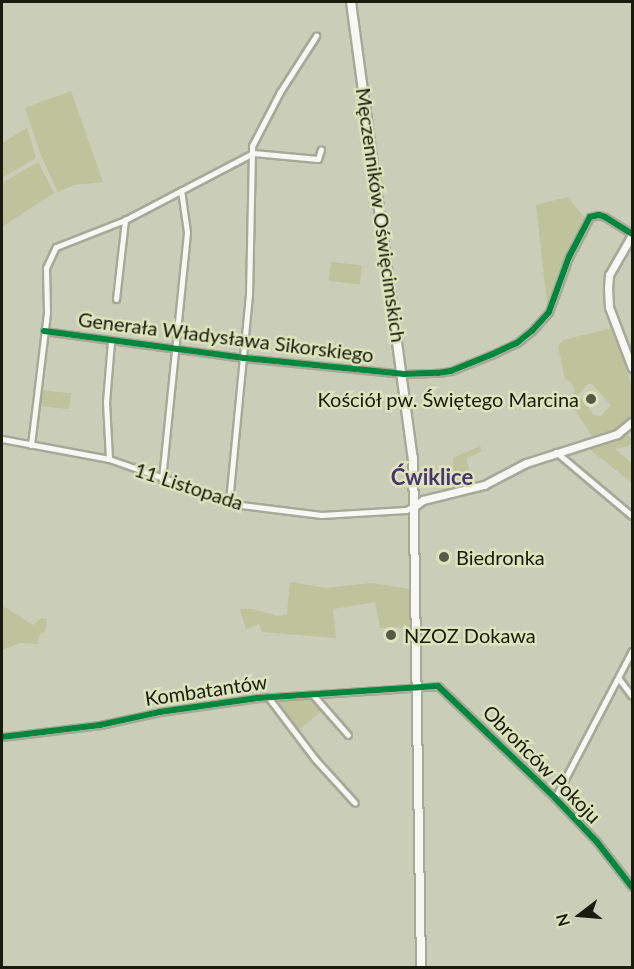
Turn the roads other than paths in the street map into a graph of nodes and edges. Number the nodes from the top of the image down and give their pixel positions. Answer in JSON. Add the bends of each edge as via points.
{"nodes":[{"id":1,"x":351,"y":2,"type":"edge"},
{"id":2,"x":316,"y":36,"type":"dead end"},
{"id":3,"x":321,"y":149,"type":"dead end"},
{"id":4,"x":252,"y":153,"type":"junction"},
{"id":5,"x":181,"y":190,"type":"junction"},
{"id":6,"x":125,"y":220,"type":"junction"},
{"id":7,"x":633,"y":235,"type":"edge"},
{"id":8,"x":116,"y":299,"type":"dead end"},
{"id":9,"x":44,"y":331,"type":"junction"},
{"id":10,"x":111,"y":341,"type":"junction"},
{"id":11,"x":177,"y":350,"type":"junction"},
{"id":12,"x":244,"y":358,"type":"junction"},
{"id":13,"x":633,"y":368,"type":"edge"},
{"id":14,"x":404,"y":374,"type":"junction"},
{"id":15,"x":633,"y":422,"type":"edge"},
{"id":16,"x":2,"y":439,"type":"edge"},
{"id":17,"x":31,"y":445,"type":"junction"},
{"id":18,"x":556,"y":452,"type":"junction"},
{"id":19,"x":110,"y":459,"type":"junction"},
{"id":20,"x":162,"y":479,"type":"junction"},
{"id":21,"x":229,"y":502,"type":"junction"},
{"id":22,"x":415,"y":506,"type":"junction"},
{"id":23,"x":633,"y":516,"type":"edge"},
{"id":24,"x":633,"y":651,"type":"edge"},
{"id":25,"x":619,"y":679,"type":"junction"},
{"id":26,"x":417,"y":686,"type":"junction"},
{"id":27,"x":313,"y":695,"type":"junction"},
{"id":28,"x":633,"y":696,"type":"edge"},
{"id":29,"x":268,"y":697,"type":"junction"},
{"id":30,"x":348,"y":735,"type":"dead end"},
{"id":31,"x":2,"y":737,"type":"edge"},
{"id":32,"x":555,"y":798,"type":"junction"},
{"id":33,"x":355,"y":803,"type":"dead end"},
{"id":34,"x":633,"y":887,"type":"edge"},
{"id":35,"x":421,"y":968,"type":"edge"}],
"edges":[{"from":1,"to":14,"type":"main road","name":"Męczenników Oświęcimskich"},
{"from":2,"to":4,"type":"street","via":[[255,138]]},
{"from":3,"to":4,"type":"street","via":[[318,159]]},
{"from":4,"to":5,"type":"street"},
{"from":4,"to":12,"type":"street"},
{"from":5,"to":6,"type":"street"},
{"from":5,"to":11,"type":"street","via":[[187,232]]},
{"from":6,"to":8,"type":"street"},
{"from":6,"to":9,"type":"street","via":[[59,244],[52,251],[46,268],[48,312]]},
{"from":7,"to":13,"type":"street","via":[[609,275],[608,288],[609,307]]},
{"from":7,"to":14,"type":"street","name":"Generała Władysława Sikorskiego","via":[[605,217],[590,218],[569,257],[549,312],[532,331],[517,343],[451,371]]},
{"from":9,"to":10,"type":"street","name":"Generała Władysława Sikorskiego"},
{"from":9,"to":17,"type":"street"},
{"from":10,"to":11,"type":"street","name":"Generała Władysława Sikorskiego"},
{"from":10,"to":19,"type":"street","via":[[106,402]]},
{"from":11,"to":12,"type":"street","name":"Generała Władysława Sikorskiego"},
{"from":11,"to":20,"type":"street"},
{"from":12,"to":14,"type":"street","name":"Generała Władysława Sikorskiego"},
{"from":12,"to":21,"type":"street"},
{"from":14,"to":22,"type":"main road","name":"Męczenników Oświęcimskich"},
{"from":15,"to":18,"type":"street","via":[[617,434]]},
{"from":16,"to":17,"type":"street","name":"11 Listopada"},
{"from":17,"to":19,"type":"street","name":"11 Listopada"},
{"from":18,"to":22,"type":"street","via":[[484,485],[423,500]]},
{"from":18,"to":23,"type":"street"},
{"from":19,"to":20,"type":"street","name":"11 Listopada"},
{"from":20,"to":21,"type":"street","name":"11 Listopada"},
{"from":21,"to":22,"type":"street","name":"11 Listopada","via":[[321,515],[406,510]]},
{"from":22,"to":26,"type":"main road","name":"Męczenników Oświęcimskich"},
{"from":24,"to":25,"type":"street"},
{"from":25,"to":28,"type":"street"},
{"from":25,"to":32,"type":"street"},
{"from":26,"to":27,"type":"street","name":"Kombatantów"},
{"from":26,"to":32,"type":"street","name":"Obrońców Pokoju","via":[[444,689]]},
{"from":26,"to":35,"type":"main road","name":"Męczenników Oświęcimskich"},
{"from":27,"to":29,"type":"street","name":"Kombatantów"},
{"from":27,"to":30,"type":"street"},
{"from":29,"to":31,"type":"street","name":"Kombatantów"},
{"from":29,"to":33,"type":"street","name":"Kombatantów","via":[[315,759]]},
{"from":32,"to":34,"type":"street","name":"Obrońców Pokoju"}]}
